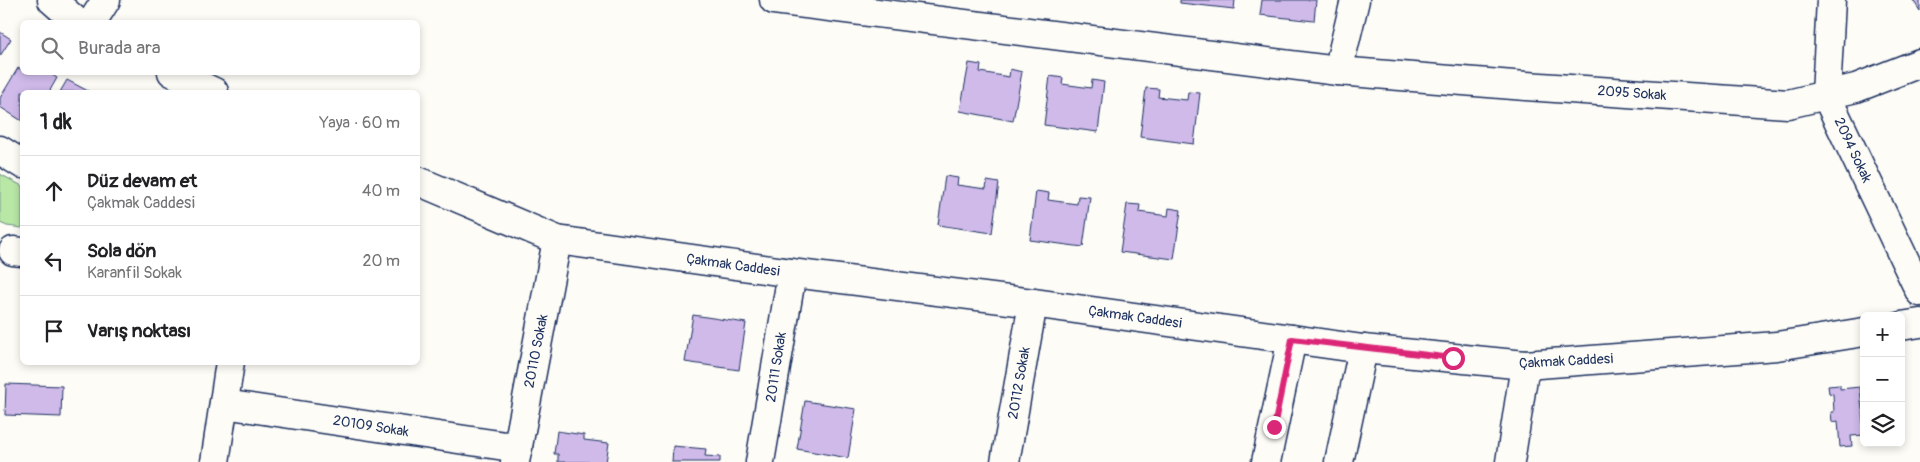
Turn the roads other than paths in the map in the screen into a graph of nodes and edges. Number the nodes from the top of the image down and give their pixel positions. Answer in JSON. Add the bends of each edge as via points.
{"nodes":[{"id":1,"x":52,"y":0,"type":"edge"},
{"id":2,"x":106,"y":0,"type":"edge"},
{"id":3,"x":774,"y":0,"type":"edge"},
{"id":4,"x":1355,"y":0,"type":"edge"},
{"id":5,"x":1831,"y":0,"type":"edge"},
{"id":6,"x":76,"y":20,"type":"edge"},
{"id":7,"x":93,"y":20,"type":"edge"},
{"id":8,"x":1920,"y":63,"type":"edge"},
{"id":9,"x":1338,"y":71,"type":"junction"},
{"id":10,"x":178,"y":75,"type":"edge"},
{"id":11,"x":210,"y":90,"type":"edge"},
{"id":12,"x":1826,"y":95,"type":"junction"},
{"id":13,"x":0,"y":150,"type":"edge"},
{"id":14,"x":20,"y":163,"type":"edge"},
{"id":15,"x":420,"y":183,"type":"edge"},
{"id":16,"x":557,"y":240,"type":"junction"},
{"id":17,"x":792,"y":273,"type":"junction"},
{"id":18,"x":1920,"y":292,"type":"edge"},
{"id":19,"x":1033,"y":303,"type":"junction"},
{"id":20,"x":1920,"y":323,"type":"edge"},
{"id":21,"x":1905,"y":325,"type":"edge"},
{"id":22,"x":1860,"y":333,"type":"edge"},
{"id":23,"x":1292,"y":339,"type":"junction"},
{"id":24,"x":1363,"y":348,"type":"junction"},
{"id":25,"x":230,"y":365,"type":"edge"},
{"id":26,"x":1526,"y":365,"type":"junction"},
{"id":27,"x":224,"y":404,"type":"junction"},
{"id":28,"x":517,"y":455,"type":"edge"},
{"id":29,"x":215,"y":462,"type":"edge"},
{"id":30,"x":760,"y":462,"type":"edge"},
{"id":31,"x":1005,"y":462,"type":"edge"},
{"id":32,"x":1266,"y":462,"type":"edge"},
{"id":33,"x":1339,"y":462,"type":"edge"},
{"id":34,"x":1510,"y":462,"type":"edge"}],
"edges":[{"from":1,"to":6,"type":"street"},
{"from":2,"to":7,"type":"street"},
{"from":3,"to":9,"type":"street","name":"2095 Sokak"},
{"from":4,"to":9,"type":"street"},
{"from":5,"to":12,"type":"street","name":"2094 Sokak"},
{"from":8,"to":12,"type":"street","name":"2095 Sokak","via":[[1856,88]]},
{"from":9,"to":12,"type":"street","name":"2095 Sokak","via":[[1788,104]]},
{"from":10,"to":11,"type":"street"},
{"from":12,"to":18,"type":"street","name":"2094 Sokak"},
{"from":13,"to":14,"type":"street"},
{"from":15,"to":16,"type":"street","name":"Çakmak Caddesi"},
{"from":16,"to":17,"type":"street","name":"Çakmak Caddesi"},
{"from":16,"to":28,"type":"street","name":"20110 Sokak"},
{"from":17,"to":19,"type":"street","name":"Çakmak Caddesi"},
{"from":17,"to":30,"type":"street","name":"20111 Sokak"},
{"from":19,"to":23,"type":"street","name":"Çakmak Caddesi"},
{"from":19,"to":31,"type":"street","name":"20112 Sokak"},
{"from":20,"to":21,"type":"street"},
{"from":22,"to":26,"type":"street","name":"Çakmak Caddesi","via":[[1777,346]]},
{"from":23,"to":24,"type":"street","name":"Çakmak Caddesi"},
{"from":23,"to":32,"type":"street"},
{"from":24,"to":26,"type":"street","name":"Çakmak Caddesi"},
{"from":24,"to":33,"type":"street"},
{"from":25,"to":27,"type":"street"},
{"from":26,"to":34,"type":"street"},
{"from":27,"to":28,"type":"street","name":"20109 Sokak"},
{"from":27,"to":29,"type":"street"}]}
